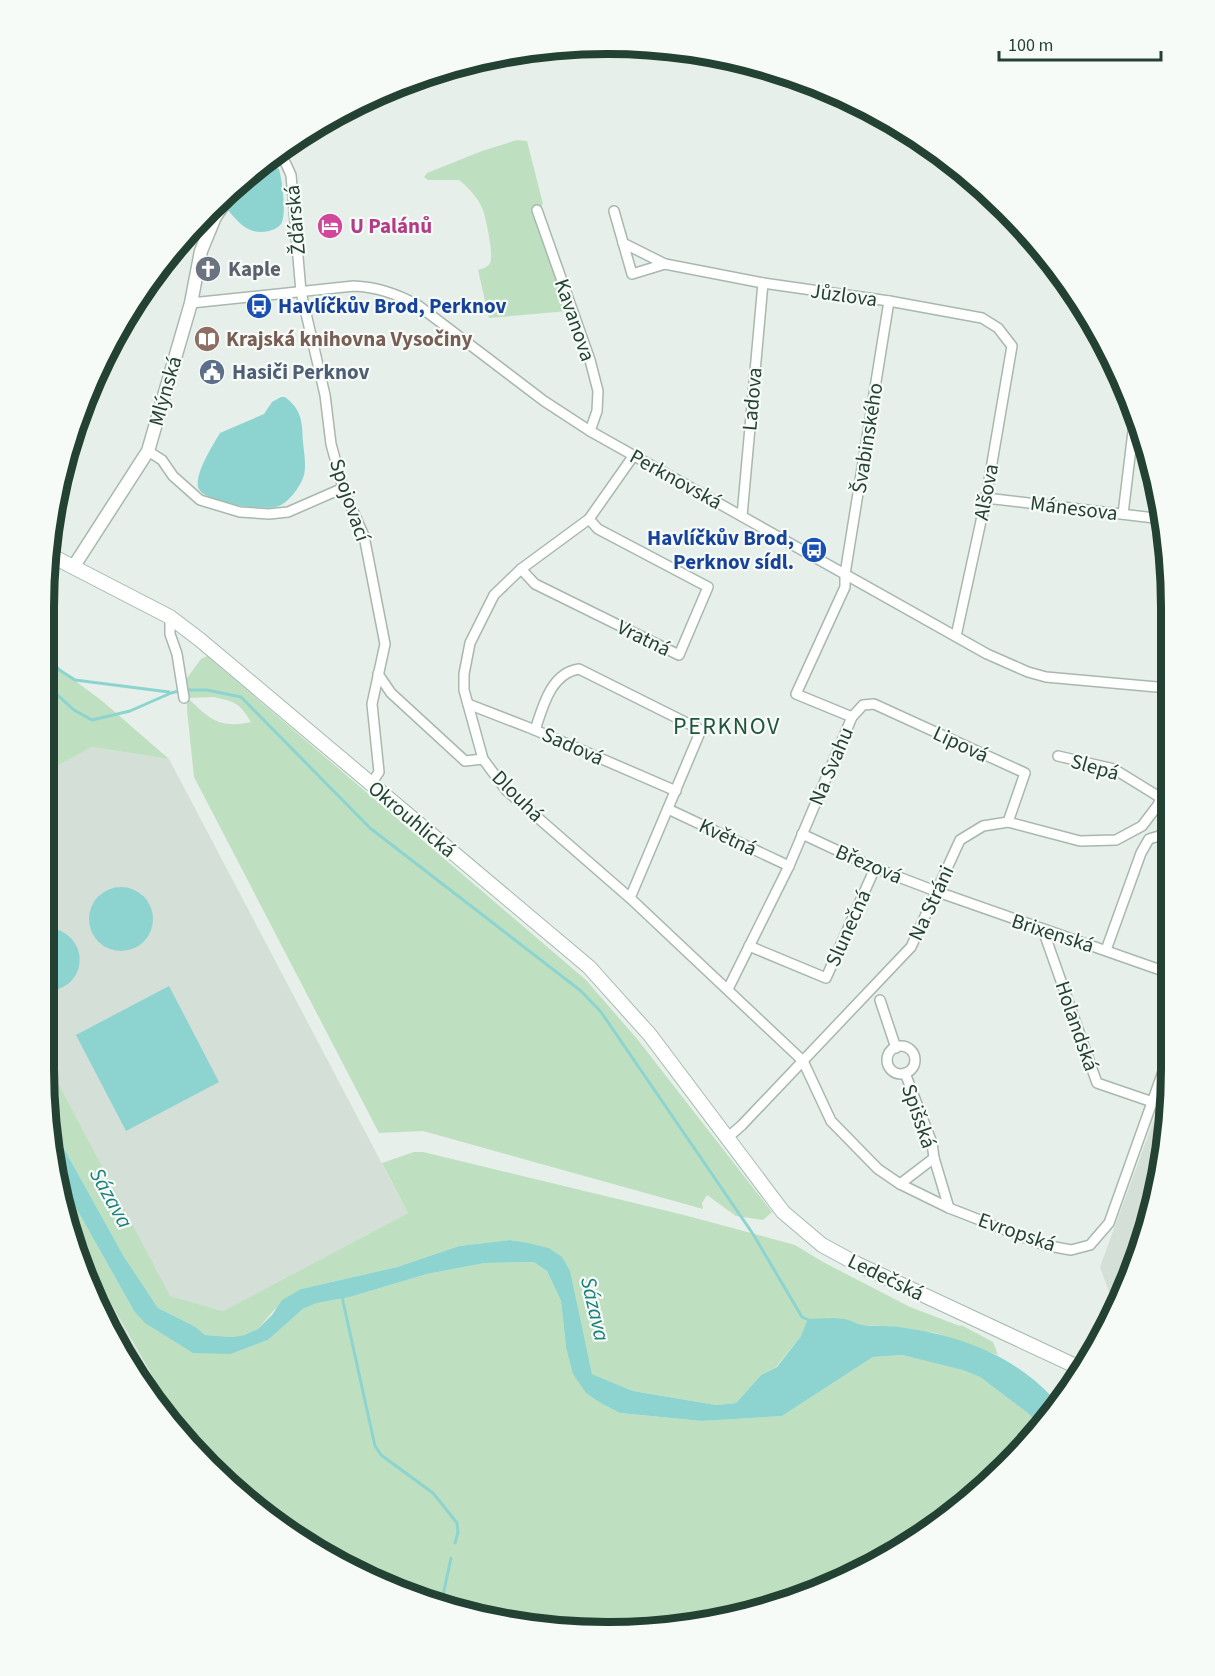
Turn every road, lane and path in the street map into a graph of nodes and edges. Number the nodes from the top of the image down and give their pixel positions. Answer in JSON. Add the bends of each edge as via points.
{"nodes":[{"id":1,"x":283,"y":159,"type":"edge"},
{"id":2,"x":537,"y":210,"type":"dead end"},
{"id":3,"x":614,"y":211,"type":"dead end"},
{"id":4,"x":217,"y":215,"type":"edge"},
{"id":5,"x":623,"y":243,"type":"junction"},
{"id":6,"x":665,"y":264,"type":"junction"},
{"id":7,"x":763,"y":283,"type":"junction"},
{"id":8,"x":301,"y":292,"type":"junction"},
{"id":9,"x":889,"y":301,"type":"junction"},
{"id":10,"x":191,"y":303,"type":"junction"},
{"id":11,"x":1012,"y":346,"type":"joint"},
{"id":12,"x":590,"y":431,"type":"junction"},
{"id":13,"x":1133,"y":433,"type":"edge"},
{"id":14,"x":148,"y":451,"type":"junction"},
{"id":15,"x":634,"y":455,"type":"junction"},
{"id":16,"x":343,"y":488,"type":"junction"},
{"id":17,"x":986,"y":498,"type":"junction"},
{"id":18,"x":1123,"y":514,"type":"junction"},
{"id":19,"x":742,"y":516,"type":"junction"},
{"id":20,"x":1153,"y":518,"type":"edge"},
{"id":21,"x":589,"y":519,"type":"junction"},
{"id":22,"x":56,"y":558,"type":"edge"},
{"id":23,"x":74,"y":566,"type":"junction"},
{"id":24,"x":521,"y":569,"type":"junction"},
{"id":25,"x":845,"y":574,"type":"junction"},
{"id":26,"x":170,"y":617,"type":"junction"},
{"id":27,"x":956,"y":636,"type":"junction"},
{"id":28,"x":378,"y":674,"type":"junction"},
{"id":29,"x":1161,"y":687,"type":"edge"},
{"id":30,"x":184,"y":698,"type":"dead end"},
{"id":31,"x":468,"y":705,"type":"junction"},
{"id":32,"x":852,"y":717,"type":"junction"},
{"id":33,"x":535,"y":730,"type":"junction"},
{"id":34,"x":1059,"y":756,"type":"dead end"},
{"id":35,"x":483,"y":759,"type":"junction"},
{"id":36,"x":370,"y":784,"type":"junction"},
{"id":37,"x":676,"y":791,"type":"junction"},
{"id":38,"x":1161,"y":798,"type":"joint"},
{"id":39,"x":668,"y":809,"type":"junction"},
{"id":40,"x":1008,"y":822,"type":"junction"},
{"id":41,"x":802,"y":834,"type":"junction"},
{"id":42,"x":1161,"y":835,"type":"edge"},
{"id":43,"x":789,"y":866,"type":"junction"},
{"id":44,"x":875,"y":868,"type":"junction"},
{"id":45,"x":938,"y":892,"type":"junction"},
{"id":46,"x":630,"y":898,"type":"junction"},
{"id":47,"x":1043,"y":930,"type":"junction"},
{"id":48,"x":749,"y":946,"type":"junction"},
{"id":49,"x":1106,"y":950,"type":"junction"},
{"id":50,"x":1161,"y":970,"type":"edge"},
{"id":51,"x":728,"y":989,"type":"junction"},
{"id":52,"x":880,"y":1000,"type":"dead end"},
{"id":53,"x":896,"y":1048,"type":"junction"},
{"id":54,"x":803,"y":1060,"type":"junction"},
{"id":55,"x":905,"y":1073,"type":"junction"},
{"id":56,"x":1161,"y":1078,"type":"edge"},
{"id":57,"x":1152,"y":1102,"type":"junction"},
{"id":58,"x":1160,"y":1105,"type":"edge"},
{"id":59,"x":726,"y":1139,"type":"junction"},
{"id":60,"x":934,"y":1158,"type":"junction"},
{"id":61,"x":900,"y":1184,"type":"junction"},
{"id":62,"x":950,"y":1208,"type":"junction"},
{"id":63,"x":1074,"y":1365,"type":"edge"}],
"edges":[{"from":1,"to":8,"type":"street","name":"Žďárská","via":[[292,184]]},
{"from":2,"to":12,"type":"street","name":"Kavanova","via":[[598,391]]},
{"from":3,"to":5,"type":"street","name":"Jůzlova"},
{"from":4,"to":10,"type":"street","name":"Mlýnská","via":[[201,251]]},
{"from":5,"to":6,"type":"street","name":"Jůzlova"},
{"from":5,"to":6,"type":"street","name":"Jůzlova","via":[[632,274]]},
{"from":6,"to":7,"type":"street","name":"Jůzlova"},
{"from":7,"to":9,"type":"street","name":"Jůzlova"},
{"from":7,"to":19,"type":"street","name":"Ladova"},
{"from":8,"to":10,"type":"street","name":"Perknovská"},
{"from":8,"to":12,"type":"street","name":"Perknovská","via":[[365,286],[402,297]]},
{"from":8,"to":16,"type":"street","name":"Spojovací"},
{"from":9,"to":11,"type":"street","name":"Jůzlova","via":[[982,318],[998,328]]},
{"from":9,"to":25,"type":"street","name":"Švabinského"},
{"from":10,"to":14,"type":"street","name":"Mlýnská"},
{"from":11,"to":17,"type":"street","name":"Alšova"},
{"from":12,"to":15,"type":"street","name":"Perknovská"},
{"from":13,"to":18,"type":"street"},
{"from":14,"to":16,"type":"street","via":[[162,460],[173,476],[200,500],[240,512],[288,512]]},
{"from":14,"to":23,"type":"street","name":"Mlýnská"},
{"from":15,"to":19,"type":"street","name":"Perknovská"},
{"from":15,"to":21,"type":"street","name":"Dlouhá"},
{"from":16,"to":28,"type":"street","name":"Spojovací","via":[[364,536],[377,600],[385,644]]},
{"from":17,"to":18,"type":"street","name":"Mánesova"},
{"from":17,"to":27,"type":"street","name":"Alšova"},
{"from":18,"to":20,"type":"street","name":"Mánesova"},
{"from":19,"to":25,"type":"street","name":"Perknovská"},
{"from":21,"to":24,"type":"street","name":"Dlouhá"},
{"from":21,"to":24,"type":"street","name":"Vratná","via":[[598,529],[708,587],[679,655],[535,584]]},
{"from":22,"to":23,"type":"main road","name":"Okrouhlická"},
{"from":23,"to":26,"type":"main road","name":"Okrouhlická"},
{"from":24,"to":31,"type":"street","name":"Dlouhá","via":[[494,595],[470,643],[464,674]]},
{"from":25,"to":27,"type":"street","name":"Perknovská"},
{"from":25,"to":32,"type":"street","name":"Na Svahu","via":[[845,587],[796,694]]},
{"from":26,"to":30,"type":"street"},
{"from":26,"to":36,"type":"main road","name":"Okrouhlická"},
{"from":27,"to":29,"type":"street","name":"Perknovská","via":[[987,654],[1046,677]]},
{"from":28,"to":35,"type":"street","via":[[391,693],[465,761]]},
{"from":28,"to":36,"type":"street","name":"Spojovací","via":[[372,704],[379,772]]},
{"from":31,"to":33,"type":"street","name":"Sadová"},
{"from":31,"to":35,"type":"street","name":"Dlouhá"},
{"from":32,"to":40,"type":"street","name":"Lipová","via":[[863,705],[874,704],[1026,773]]},
{"from":32,"to":41,"type":"street","name":"Na Svahu"},
{"from":33,"to":37,"type":"street","name":"Sadová"},
{"from":33,"to":37,"type":"street","via":[[556,681],[568,671],[585,671],[701,730]]},
{"from":34,"to":38,"type":"street","name":"Slepá","via":[[1114,769]]},
{"from":35,"to":46,"type":"street","name":"Dlouhá","via":[[506,790]]},
{"from":36,"to":59,"type":"main road","name":"Okrouhlická","via":[[589,967],[650,1035]]},
{"from":37,"to":39,"type":"street"},
{"from":38,"to":40,"type":"street","name":"Na Stráni","via":[[1142,826],[1116,840],[1080,841]]},
{"from":39,"to":43,"type":"street","name":"Květná"},
{"from":39,"to":46,"type":"street"},
{"from":40,"to":45,"type":"street","name":"Na Stráni","via":[[983,826],[960,840]]},
{"from":41,"to":43,"type":"street","name":"Na Svahu"},
{"from":41,"to":44,"type":"street","name":"Březová"},
{"from":42,"to":49,"type":"street","via":[[1149,839],[1141,853]]},
{"from":43,"to":48,"type":"street","name":"Na Svahu"},
{"from":44,"to":45,"type":"street","name":"Březová"},
{"from":44,"to":48,"type":"street","name":"Slunečná","via":[[825,978]]},
{"from":45,"to":47,"type":"street","name":"Brixenská"},
{"from":45,"to":54,"type":"street","name":"Na Stráni","via":[[911,947]]},
{"from":46,"to":51,"type":"street","name":"Dlouhá"},
{"from":47,"to":49,"type":"street","name":"Brixenská"},
{"from":47,"to":57,"type":"street","name":"Holandská","via":[[1096,1083]]},
{"from":48,"to":51,"type":"street","name":"Na Svahu"},
{"from":49,"to":50,"type":"street","name":"Brixenská"},
{"from":51,"to":54,"type":"street","name":"Dlouhá"},
{"from":52,"to":53,"type":"street","name":"Spišská"},
{"from":53,"to":55,"type":"street","name":"Spišská","via":[[887,1063],[895,1073]]},
{"from":53,"to":55,"type":"street","name":"Spišská","via":[[907,1048],[914,1057],[913,1066]]},
{"from":54,"to":59,"type":"street","name":"Na Stráni"},
{"from":54,"to":61,"type":"street","name":"Evropská","via":[[831,1121],[878,1169]]},
{"from":55,"to":60,"type":"street","name":"Spišská"},
{"from":56,"to":57,"type":"street","name":"Evropská"},
{"from":57,"to":58,"type":"street","name":"Holandská"},
{"from":57,"to":62,"type":"street","name":"Evropská","via":[[1109,1223],[1090,1245],[1071,1250],[1044,1245]]},
{"from":59,"to":63,"type":"main road","name":"Ledečská","via":[[783,1212],[822,1245]]},
{"from":60,"to":61,"type":"street","name":"Spišská"},
{"from":60,"to":62,"type":"street","name":"Spišská"},
{"from":61,"to":62,"type":"street","name":"Evropská"}]}
